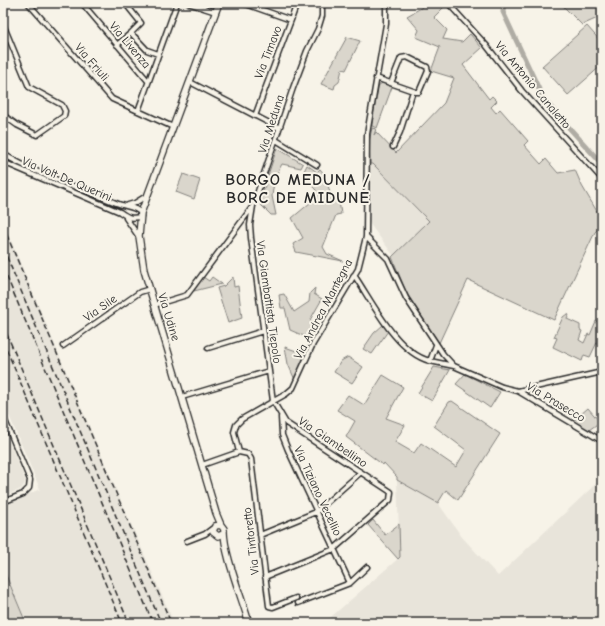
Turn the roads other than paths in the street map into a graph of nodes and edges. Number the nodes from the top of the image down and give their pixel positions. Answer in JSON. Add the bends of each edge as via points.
{"nodes":[{"id":1,"x":28,"y":3,"type":"edge"},
{"id":2,"x":82,"y":3,"type":"edge"},
{"id":3,"x":125,"y":3,"type":"edge"},
{"id":4,"x":177,"y":3,"type":"edge"},
{"id":5,"x":188,"y":3,"type":"edge"},
{"id":6,"x":220,"y":3,"type":"edge"},
{"id":7,"x":243,"y":3,"type":"edge"},
{"id":8,"x":297,"y":3,"type":"edge"},
{"id":9,"x":322,"y":3,"type":"edge"},
{"id":10,"x":386,"y":3,"type":"edge"},
{"id":11,"x":448,"y":3,"type":"edge"},
{"id":12,"x":216,"y":12,"type":"junction"},
{"id":13,"x":291,"y":20,"type":"junction"},
{"id":14,"x":3,"y":24,"type":"edge"},
{"id":15,"x":131,"y":33,"type":"junction"},
{"id":16,"x":117,"y":45,"type":"junction"},
{"id":17,"x":158,"y":54,"type":"junction"},
{"id":18,"x":376,"y":78,"type":"junction"},
{"id":19,"x":148,"y":81,"type":"junction"},
{"id":20,"x":190,"y":82,"type":"junction"},
{"id":21,"x":391,"y":83,"type":"junction"},
{"id":22,"x":413,"y":91,"type":"junction"},
{"id":23,"x":138,"y":111,"type":"junction"},
{"id":24,"x":3,"y":115,"type":"edge"},
{"id":25,"x":254,"y":116,"type":"junction"},
{"id":26,"x":173,"y":127,"type":"junction"},
{"id":27,"x":279,"y":128,"type":"junction"},
{"id":28,"x":276,"y":140,"type":"junction"},
{"id":29,"x":393,"y":147,"type":"dead end"},
{"id":30,"x":3,"y":154,"type":"edge"},
{"id":31,"x":3,"y":162,"type":"edge"},
{"id":32,"x":317,"y":165,"type":"dead end"},
{"id":33,"x":36,"y":170,"type":"junction"},
{"id":34,"x":33,"y":176,"type":"junction"},
{"id":35,"x":602,"y":179,"type":"edge"},
{"id":36,"x":148,"y":194,"type":"junction"},
{"id":37,"x":123,"y":205,"type":"junction"},
{"id":38,"x":253,"y":206,"type":"junction"},
{"id":39,"x":123,"y":214,"type":"junction"},
{"id":40,"x":141,"y":214,"type":"junction"},
{"id":41,"x":366,"y":237,"type":"junction"},
{"id":42,"x":139,"y":238,"type":"junction"},
{"id":43,"x":354,"y":275,"type":"junction"},
{"id":44,"x":150,"y":289,"type":"junction"},
{"id":45,"x":154,"y":305,"type":"junction"},
{"id":46,"x":263,"y":331,"type":"junction"},
{"id":47,"x":436,"y":344,"type":"junction"},
{"id":48,"x":63,"y":346,"type":"dead end"},
{"id":49,"x":208,"y":348,"type":"dead end"},
{"id":50,"x":430,"y":361,"type":"junction"},
{"id":51,"x":454,"y":366,"type":"junction"},
{"id":52,"x":268,"y":371,"type":"junction"},
{"id":53,"x":602,"y":372,"type":"edge"},
{"id":54,"x":518,"y":391,"type":"junction"},
{"id":55,"x":182,"y":397,"type":"junction"},
{"id":56,"x":273,"y":401,"type":"junction"},
{"id":57,"x":3,"y":416,"type":"edge"},
{"id":58,"x":281,"y":417,"type":"junction"},
{"id":59,"x":602,"y":441,"type":"edge"},
{"id":60,"x":239,"y":452,"type":"junction"},
{"id":61,"x":202,"y":465,"type":"junction"},
{"id":62,"x":360,"y":472,"type":"junction"},
{"id":63,"x":3,"y":502,"type":"edge"},
{"id":64,"x":316,"y":512,"type":"junction"},
{"id":65,"x":216,"y":526,"type":"junction"},
{"id":66,"x":205,"y":534,"type":"junction"},
{"id":67,"x":219,"y":535,"type":"junction"},
{"id":68,"x":260,"y":535,"type":"junction"},
{"id":69,"x":186,"y":541,"type":"dead end"},
{"id":70,"x":334,"y":549,"type":"junction"},
{"id":71,"x":367,"y":568,"type":"dead end"},
{"id":72,"x":265,"y":577,"type":"junction"},
{"id":73,"x":350,"y":583,"type":"junction"},
{"id":74,"x":296,"y":598,"type":"dead end"},
{"id":75,"x":298,"y":603,"type":"dead end"},
{"id":76,"x":249,"y":623,"type":"edge"}],
"edges":[{"from":1,"to":23,"type":"street","name":"Via Friuli","via":[[112,99]]},
{"from":2,"to":16,"type":"street","name":"Via Livenza"},
{"from":3,"to":15,"type":"street","via":[[141,23]]},
{"from":4,"to":17,"type":"street"},
{"from":5,"to":12,"type":"street"},
{"from":6,"to":12,"type":"main road","name":"Via Udine"},
{"from":7,"to":13,"type":"street","name":"Via Timavo"},
{"from":8,"to":13,"type":"street"},
{"from":9,"to":27,"type":"street","name":"Via Meduna","via":[[318,29],[307,51]]},
{"from":10,"to":18,"type":"street","name":"Via Andrea Mantegna","via":[[386,24]]},
{"from":11,"to":35,"type":"street","name":"Via Antonio Canaletto","via":[[523,92]]},
{"from":12,"to":20,"type":"main road","name":"Via Udine"},
{"from":13,"to":25,"type":"street","name":"Via Timavo"},
{"from":14,"to":24,"type":"street","via":[[28,87],[62,105],[65,110],[64,116],[39,135],[33,134]]},
{"from":15,"to":16,"type":"street"},
{"from":15,"to":17,"type":"street","via":[[147,50]]},
{"from":16,"to":19,"type":"street","name":"Via Livenza"},
{"from":17,"to":19,"type":"street"},
{"from":18,"to":21,"type":"street"},
{"from":18,"to":41,"type":"street","name":"Via Andrea Mantegna","via":[[367,134]]},
{"from":19,"to":23,"type":"street"},
{"from":20,"to":25,"type":"street"},
{"from":20,"to":26,"type":"main road","name":"Via Udine"},
{"from":21,"to":22,"type":"street"},
{"from":21,"to":22,"type":"street","via":[[399,60],[407,57],[425,64],[428,71],[422,89],[419,92]]},
{"from":22,"to":29,"type":"street"},
{"from":23,"to":26,"type":"street","name":"Via Friuli"},
{"from":25,"to":27,"type":"street"},
{"from":26,"to":36,"type":"main road","name":"Via Udine"},
{"from":27,"to":28,"type":"street","name":"Via Meduna"},
{"from":28,"to":32,"type":"street"},
{"from":28,"to":38,"type":"street","name":"Via Meduna"},
{"from":30,"to":33,"type":"street","name":"Via Volt De Querini"},
{"from":31,"to":34,"type":"street","name":"Via Volt De Querini"},
{"from":33,"to":34,"type":"street"},
{"from":33,"to":37,"type":"street","name":"Via Volt De Querini"},
{"from":34,"to":39,"type":"street","name":"Via Volt De Querini"},
{"from":36,"to":37,"type":"street","name":"Via Volt De Querini","via":[[135,203]]},
{"from":36,"to":40,"type":"main road","name":"Via Udine"},
{"from":37,"to":40,"type":"street","name":"Via Volt De Querini","via":[[137,208]]},
{"from":38,"to":45,"type":"street","name":"Via Meduna","via":[[187,295]]},
{"from":38,"to":46,"type":"street","name":"Via Giambattista Tiepolo","via":[[251,238]]},
{"from":39,"to":40,"type":"street","name":"Via Volt De Querini","via":[[132,218]]},
{"from":39,"to":42,"type":"street","name":"Via Volt De Querini"},
{"from":40,"to":42,"type":"main road","name":"Via Udine"},
{"from":41,"to":43,"type":"street","name":"Via Andrea Mantegna","via":[[361,261]]},
{"from":41,"to":47,"type":"street","name":"Via Prasecco","via":[[388,259],[406,298]]},
{"from":42,"to":44,"type":"main road","name":"Via Udine","via":[[140,255]]},
{"from":43,"to":50,"type":"street","name":"Via Prasecco","via":[[392,332],[411,351]]},
{"from":43,"to":56,"type":"street","name":"Via Andrea Mantegna","via":[[313,344],[293,388]]},
{"from":44,"to":45,"type":"main road","name":"Via Udine"},
{"from":44,"to":48,"type":"street","name":"Via Sile","via":[[140,292]]},
{"from":45,"to":55,"type":"main road","name":"Via Udine"},
{"from":46,"to":49,"type":"street"},
{"from":46,"to":52,"type":"street","name":"Via Giambattista Tiepolo"},
{"from":47,"to":50,"type":"street"},
{"from":47,"to":51,"type":"street","name":"Via Prasecco"},
{"from":50,"to":51,"type":"street","name":"Via Prasecco"},
{"from":51,"to":54,"type":"street","name":"Via Prasecco"},
{"from":52,"to":55,"type":"street"},
{"from":52,"to":56,"type":"street","name":"Via Giambattista Tiepolo"},
{"from":53,"to":54,"type":"street"},
{"from":54,"to":59,"type":"street","name":"Via Prasecco"},
{"from":55,"to":61,"type":"main road","name":"Via Udine"},
{"from":56,"to":58,"type":"street","name":"Via Giambellino"},
{"from":56,"to":60,"type":"street","name":"Via Andrea Mantegna","via":[[236,425],[234,432]]},
{"from":57,"to":63,"type":"street","via":[[30,480],[29,488],[23,494]]},
{"from":58,"to":62,"type":"street","name":"Via Giambellino","via":[[286,423]]},
{"from":58,"to":64,"type":"street","name":"Via Tiziano Vecellio","via":[[282,435]]},
{"from":60,"to":61,"type":"street"},
{"from":60,"to":68,"type":"street","name":"Via Tintoretto","via":[[248,454],[251,459]]},
{"from":61,"to":65,"type":"main road","name":"Via Udine","via":[[216,513]]},
{"from":62,"to":64,"type":"street"},
{"from":62,"to":70,"type":"street","name":"Via Giambellino","via":[[391,492],[390,500]]},
{"from":64,"to":68,"type":"street"},
{"from":64,"to":70,"type":"street","name":"Via Tiziano Vecellio"},
{"from":65,"to":66,"type":"street"},
{"from":65,"to":67,"type":"main road"},
{"from":65,"to":67,"type":"main road","via":[[224,529]]},
{"from":66,"to":67,"type":"street"},
{"from":66,"to":69,"type":"street"},
{"from":67,"to":76,"type":"main road","via":[[226,548]]},
{"from":68,"to":72,"type":"street","name":"Via Tintoretto"},
{"from":70,"to":72,"type":"street"},
{"from":70,"to":73,"type":"street","name":"Via Tiziano Vecellio"},
{"from":71,"to":73,"type":"street"},
{"from":72,"to":74,"type":"street","name":"Via Tintoretto","via":[[271,607]]},
{"from":73,"to":75,"type":"street"}]}
